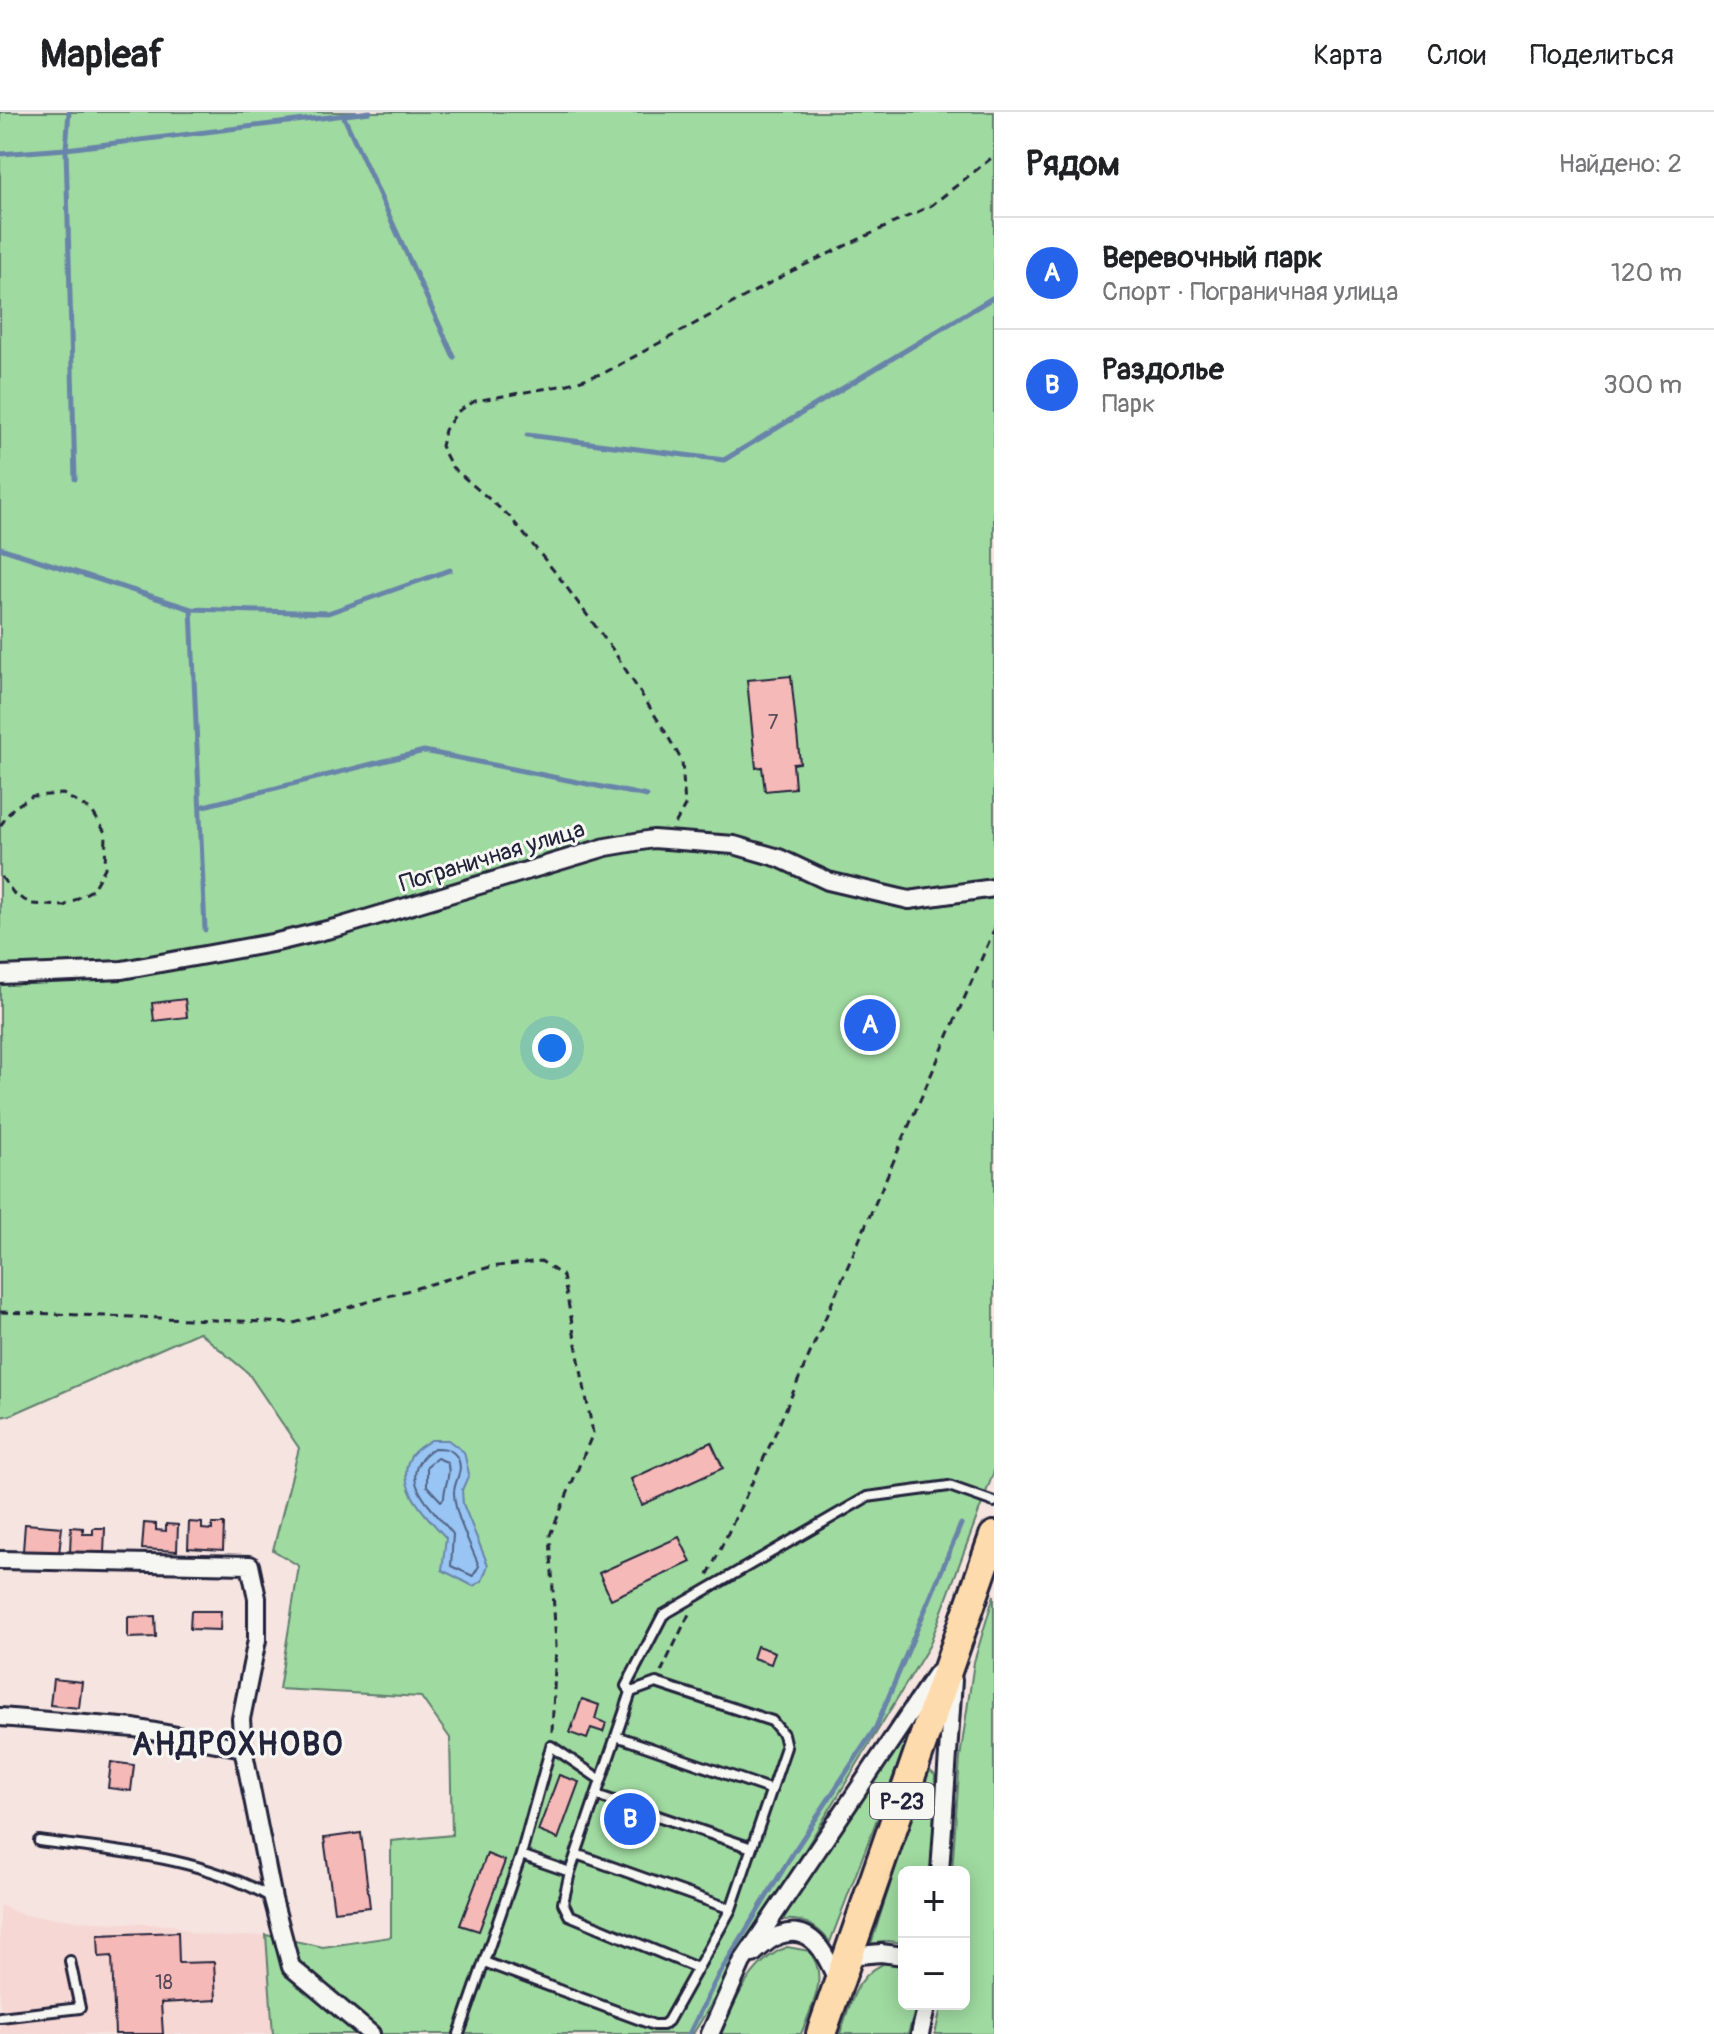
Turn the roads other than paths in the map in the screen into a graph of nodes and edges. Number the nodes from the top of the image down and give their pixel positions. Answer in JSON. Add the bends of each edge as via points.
{"nodes":[{"id":1,"x":994,"y":888,"type":"edge"},
{"id":2,"x":0,"y":975,"type":"edge"},
{"id":3,"x":994,"y":1502,"type":"edge"},
{"id":4,"x":994,"y":1536,"type":"edge"},
{"id":5,"x":0,"y":1560,"type":"edge"},
{"id":6,"x":955,"y":1647,"type":"junction"},
{"id":7,"x":631,"y":1692,"type":"junction"},
{"id":8,"x":0,"y":1717,"type":"edge"},
{"id":9,"x":616,"y":1736,"type":"junction"},
{"id":10,"x":243,"y":1748,"type":"junction"},
{"id":11,"x":601,"y":1780,"type":"junction"},
{"id":12,"x":772,"y":1790,"type":"junction"},
{"id":13,"x":596,"y":1795,"type":"junction"},
{"id":14,"x":39,"y":1841,"type":"dead end"},
{"id":15,"x":752,"y":1848,"type":"junction"},
{"id":16,"x":576,"y":1854,"type":"junction"},
{"id":17,"x":521,"y":1855,"type":"junction"},
{"id":18,"x":940,"y":1866,"type":"edge"},
{"id":19,"x":570,"y":1872,"type":"junction"},
{"id":20,"x":273,"y":1899,"type":"junction"},
{"id":21,"x":731,"y":1909,"type":"junction"},
{"id":22,"x":898,"y":1955,"type":"edge"},
{"id":23,"x":848,"y":1956,"type":"junction"},
{"id":24,"x":70,"y":1961,"type":"dead end"},
{"id":25,"x":484,"y":1962,"type":"junction"},
{"id":26,"x":742,"y":1962,"type":"junction"},
{"id":27,"x":697,"y":1968,"type":"junction"},
{"id":28,"x":838,"y":1983,"type":"junction"},
{"id":29,"x":926,"y":2010,"type":"edge"},
{"id":30,"x":0,"y":2017,"type":"edge"},
{"id":31,"x":371,"y":2034,"type":"edge"},
{"id":32,"x":459,"y":2034,"type":"edge"},
{"id":33,"x":710,"y":2034,"type":"edge"},
{"id":34,"x":821,"y":2034,"type":"edge"},
{"id":35,"x":920,"y":2034,"type":"edge"}],
"edges":[{"from":1,"to":2,"type":"street","name":"Пограничная улица","via":[[909,900],[828,881],[747,848],[653,839],[606,847],[277,942],[122,970]]},
{"from":3,"to":7,"type":"lane","via":[[949,1486],[867,1497],[663,1615],[626,1686]]},
{"from":4,"to":6,"type":"highway","number":"Р-23"},
{"from":5,"to":10,"type":"street","via":[[250,1565],[257,1640],[241,1719]]},
{"from":6,"to":18,"type":"street"},
{"from":6,"to":23,"type":"highway","number":"Р-23"},
{"from":6,"to":26,"type":"street"},
{"from":7,"to":9,"type":"lane"},
{"from":7,"to":12,"type":"lane","via":[[656,1683],[772,1721],[786,1747]]},
{"from":8,"to":10,"type":"street","via":[[134,1728]]},
{"from":9,"to":11,"type":"lane"},
{"from":9,"to":12,"type":"lane"},
{"from":10,"to":20,"type":"street"},
{"from":11,"to":13,"type":"lane"},
{"from":11,"to":17,"type":"lane","via":[[551,1746]]},
{"from":12,"to":15,"type":"lane"},
{"from":13,"to":15,"type":"lane"},
{"from":13,"to":16,"type":"lane"},
{"from":14,"to":20,"type":"lane","via":[[151,1856],[247,1883]]},
{"from":15,"to":21,"type":"lane"},
{"from":16,"to":19,"type":"lane"},
{"from":16,"to":21,"type":"lane"},
{"from":17,"to":19,"type":"lane"},
{"from":17,"to":25,"type":"lane"},
{"from":19,"to":27,"type":"lane","via":[[563,1903],[569,1915]]},
{"from":20,"to":31,"type":"street","via":[[291,1967]]},
{"from":21,"to":27,"type":"lane"},
{"from":22,"to":23,"type":"street"},
{"from":23,"to":28,"type":"highway","number":"Р-23"},
{"from":24,"to":30,"type":"lane","via":[[80,2008]]},
{"from":25,"to":27,"type":"lane","via":[[654,2025],[668,2021]]},
{"from":25,"to":32,"type":"lane"},
{"from":26,"to":28,"type":"street","via":[[778,1935],[797,1933],[825,1950]]},
{"from":26,"to":33,"type":"street"},
{"from":28,"to":34,"type":"highway","number":"Р-23"},
{"from":29,"to":35,"type":"street"}]}
